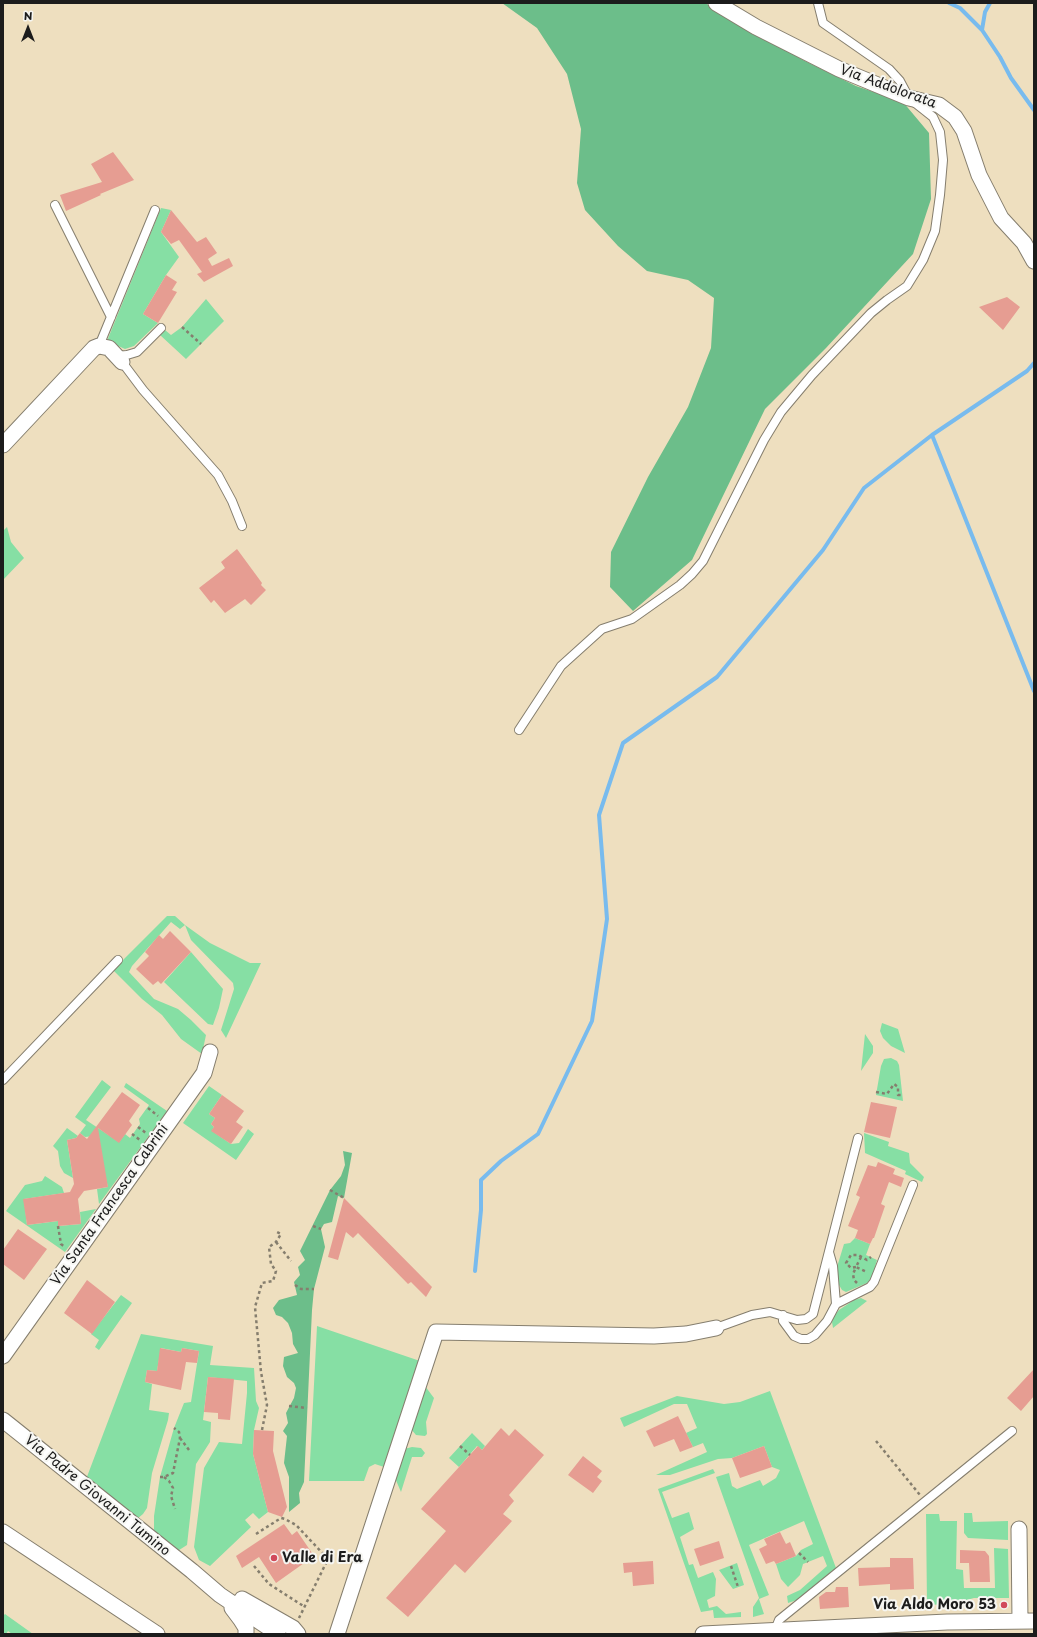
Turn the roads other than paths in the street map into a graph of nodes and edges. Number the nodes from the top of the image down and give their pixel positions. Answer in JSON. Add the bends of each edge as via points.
{"nodes":[{"id":1,"x":716,"y":3,"type":"edge"},
{"id":2,"x":818,"y":3,"type":"edge"},
{"id":3,"x":909,"y":98,"type":"junction"},
{"id":4,"x":56,"y":205,"type":"dead end"},
{"id":5,"x":155,"y":210,"type":"dead end"},
{"id":6,"x":1034,"y":261,"type":"edge"},
{"id":7,"x":111,"y":317,"type":"junction"},
{"id":8,"x":161,"y":328,"type":"dead end"},
{"id":9,"x":99,"y":346,"type":"junction"},
{"id":10,"x":119,"y":359,"type":"junction"},
{"id":11,"x":3,"y":445,"type":"edge"},
{"id":12,"x":242,"y":526,"type":"dead end"},
{"id":13,"x":519,"y":730,"type":"dead end"},
{"id":14,"x":118,"y":960,"type":"dead end"},
{"id":15,"x":210,"y":1052,"type":"dead end"},
{"id":16,"x":3,"y":1080,"type":"edge"},
{"id":17,"x":858,"y":1138,"type":"dead end"},
{"id":18,"x":913,"y":1185,"type":"dead end"},
{"id":19,"x":829,"y":1252,"type":"junction"},
{"id":20,"x":836,"y":1304,"type":"junction"},
{"id":21,"x":783,"y":1315,"type":"junction"},
{"id":22,"x":716,"y":1328,"type":"joint"},
{"id":23,"x":3,"y":1356,"type":"edge"},
{"id":24,"x":3,"y":1420,"type":"edge"},
{"id":25,"x":1012,"y":1431,"type":"dead end"},
{"id":26,"x":1019,"y":1529,"type":"dead end"},
{"id":27,"x":3,"y":1532,"type":"edge"},
{"id":28,"x":192,"y":1570,"type":"junction"},
{"id":29,"x":220,"y":1595,"type":"junction"},
{"id":30,"x":1027,"y":1621,"type":"edge"},
{"id":31,"x":947,"y":1628,"type":"edge"},
{"id":32,"x":298,"y":1629,"type":"edge"},
{"id":33,"x":776,"y":1630,"type":"junction"},
{"id":34,"x":157,"y":1634,"type":"edge"},
{"id":35,"x":246,"y":1634,"type":"edge"},
{"id":36,"x":278,"y":1634,"type":"edge"},
{"id":37,"x":337,"y":1634,"type":"edge"},
{"id":38,"x":703,"y":1634,"type":"edge"}],
"edges":[{"from":1,"to":3,"type":"street","name":"Via Addolorata","via":[[838,69]]},
{"from":2,"to":3,"type":"lane","via":[[823,23],[889,69],[900,81]]},
{"from":3,"to":6,"type":"street","name":"Via Addolorata","via":[[939,105],[955,117],[964,131],[979,175],[1001,218],[1024,243]]},
{"from":3,"to":13,"type":"lane","via":[[933,117],[940,132],[943,160],[935,231],[911,280],[907,286],[871,313],[781,412],[764,440],[703,561],[692,574],[632,620],[602,629],[561,666]]},
{"from":4,"to":7,"type":"lane"},
{"from":5,"to":7,"type":"lane"},
{"from":7,"to":9,"type":"lane"},
{"from":8,"to":10,"type":"lane","via":[[137,352]]},
{"from":9,"to":10,"type":"street","via":[[109,348]]},
{"from":9,"to":11,"type":"street","via":[[94,348]]},
{"from":10,"to":12,"type":"lane","via":[[218,475],[232,500]]},
{"from":14,"to":16,"type":"lane"},
{"from":15,"to":23,"type":"street","name":"Via Santa Francesca Cabrini","via":[[204,1073]]},
{"from":17,"to":19,"type":"lane"},
{"from":18,"to":20,"type":"lane","via":[[874,1282],[870,1287]]},
{"from":19,"to":20,"type":"lane","via":[[833,1266]]},
{"from":19,"to":21,"type":"lane","via":[[813,1314],[806,1319],[797,1320]]},
{"from":20,"to":21,"type":"lane","via":[[827,1321],[808,1339],[794,1336],[783,1321]]},
{"from":21,"to":22,"type":"lane","via":[[770,1312],[752,1315]]},
{"from":22,"to":37,"type":"street","via":[[686,1334],[654,1336],[436,1332]]},
{"from":24,"to":28,"type":"street","name":"Via Padre Giovanni Tumino"},
{"from":25,"to":33,"type":"lane","via":[[779,1620]]},
{"from":26,"to":30,"type":"street"},
{"from":27,"to":34,"type":"street"},
{"from":28,"to":29,"type":"street"},
{"from":28,"to":32,"type":"street"},
{"from":29,"to":35,"type":"street","via":[[241,1620],[246,1628]]},
{"from":29,"to":36,"type":"street"},
{"from":30,"to":31,"type":"street"},
{"from":31,"to":33,"type":"street"},
{"from":33,"to":38,"type":"street"}]}
